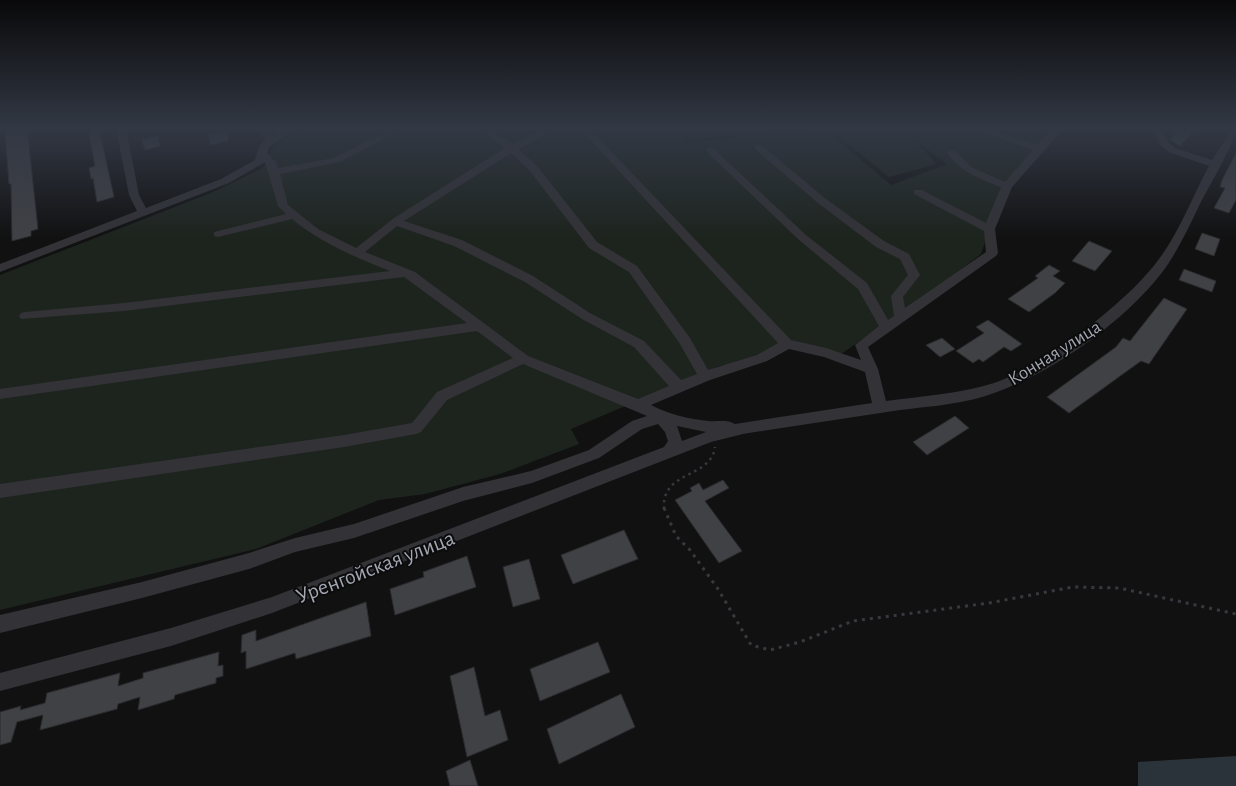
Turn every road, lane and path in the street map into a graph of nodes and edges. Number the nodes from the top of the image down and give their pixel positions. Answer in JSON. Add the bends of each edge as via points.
{"nodes":[{"id":1,"x":128,"y":165,"type":"edge"},
{"id":2,"x":255,"y":165,"type":"edge"},
{"id":3,"x":272,"y":165,"type":"edge"},
{"id":4,"x":303,"y":165,"type":"edge"},
{"id":5,"x":486,"y":165,"type":"edge"},
{"id":6,"x":529,"y":165,"type":"edge"},
{"id":7,"x":619,"y":165,"type":"edge"},
{"id":8,"x":726,"y":165,"type":"edge"},
{"id":9,"x":780,"y":165,"type":"edge"},
{"id":10,"x":962,"y":165,"type":"edge"},
{"id":11,"x":1028,"y":165,"type":"edge"},
{"id":12,"x":1212,"y":165,"type":"edge"},
{"id":13,"x":1216,"y":166,"type":"joint"},
{"id":14,"x":274,"y":172,"type":"junction"},
{"id":15,"x":1007,"y":186,"type":"junction"},
{"id":16,"x":918,"y":192,"type":"dead end"},
{"id":17,"x":144,"y":214,"type":"junction"},
{"id":18,"x":295,"y":215,"type":"junction"},
{"id":19,"x":396,"y":222,"type":"junction"},
{"id":20,"x":990,"y":229,"type":"junction"},
{"id":21,"x":218,"y":234,"type":"dead end"},
{"id":22,"x":357,"y":253,"type":"junction"},
{"id":23,"x":0,"y":268,"type":"edge"},
{"id":24,"x":405,"y":273,"type":"junction"},
{"id":25,"x":25,"y":316,"type":"dead end"},
{"id":26,"x":900,"y":318,"type":"junction"},
{"id":27,"x":480,"y":326,"type":"junction"},
{"id":28,"x":886,"y":327,"type":"junction"},
{"id":29,"x":787,"y":344,"type":"junction"},
{"id":30,"x":522,"y":359,"type":"junction"},
{"id":31,"x":870,"y":369,"type":"junction"},
{"id":32,"x":705,"y":376,"type":"junction"},
{"id":33,"x":680,"y":388,"type":"junction"},
{"id":34,"x":0,"y":394,"type":"edge"},
{"id":35,"x":638,"y":406,"type":"junction"},
{"id":36,"x":880,"y":406,"type":"junction"},
{"id":37,"x":661,"y":417,"type":"junction"},
{"id":38,"x":742,"y":428,"type":"junction"},
{"id":39,"x":709,"y":437,"type":"junction"},
{"id":40,"x":669,"y":452,"type":"junction"},
{"id":41,"x":0,"y":491,"type":"edge"},
{"id":42,"x":1236,"y":614,"type":"edge"},
{"id":43,"x":0,"y":624,"type":"edge"},
{"id":44,"x":0,"y":682,"type":"edge"}],
"edges":[{"from":1,"to":17,"type":"street","via":[[134,195]]},
{"from":2,"to":17,"type":"street","via":[[225,181]]},
{"from":3,"to":14,"type":"street"},
{"from":4,"to":14,"type":"street"},
{"from":5,"to":19,"type":"street"},
{"from":6,"to":32,"type":"street","via":[[593,245],[633,269],[685,341]]},
{"from":7,"to":29,"type":"street"},
{"from":8,"to":28,"type":"street","via":[[802,237],[863,286]]},
{"from":9,"to":26,"type":"street","via":[[829,206],[880,244],[905,258],[914,274],[897,296]]},
{"from":10,"to":15,"type":"street"},
{"from":11,"to":15,"type":"street"},
{"from":12,"to":13,"type":"street"},
{"from":13,"to":36,"type":"street","name":"Конная улица","via":[[1157,272],[1114,313],[1024,375],[1004,384],[974,394]]},
{"from":14,"to":18,"type":"street","via":[[283,206]]},
{"from":15,"to":20,"type":"street"},
{"from":16,"to":20,"type":"street"},
{"from":17,"to":23,"type":"street"},
{"from":18,"to":21,"type":"street"},
{"from":18,"to":22,"type":"street","via":[[314,231]]},
{"from":19,"to":22,"type":"street"},
{"from":19,"to":33,"type":"street","via":[[458,243],[530,279],[586,316],[639,344]]},
{"from":20,"to":26,"type":"street","via":[[992,252]]},
{"from":22,"to":24,"type":"street"},
{"from":24,"to":25,"type":"street"},
{"from":24,"to":27,"type":"street"},
{"from":26,"to":28,"type":"street"},
{"from":27,"to":30,"type":"street"},
{"from":27,"to":34,"type":"street"},
{"from":28,"to":31,"type":"street","via":[[860,345]]},
{"from":29,"to":31,"type":"street","via":[[826,353]]},
{"from":29,"to":32,"type":"street","via":[[762,358]]},
{"from":30,"to":35,"type":"street"},
{"from":30,"to":41,"type":"street","via":[[442,396],[416,428]]},
{"from":31,"to":36,"type":"street"},
{"from":32,"to":33,"type":"street"},
{"from":33,"to":35,"type":"street"},
{"from":35,"to":37,"type":"street"},
{"from":36,"to":38,"type":"street","name":"Конная улица"},
{"from":37,"to":38,"type":"street","via":[[709,427]]},
{"from":37,"to":40,"type":"street","via":[[671,429],[675,441]]},
{"from":37,"to":43,"type":"street","via":[[637,425],[594,454],[541,475],[463,494],[354,531],[295,545],[249,561]]},
{"from":38,"to":39,"type":"street","name":"Уренгойская улица"},
{"from":39,"to":40,"type":"street","name":"Уренгойская улица"},
{"from":39,"to":42,"type":"path","via":[[715,448],[714,456],[710,462],[674,482],[664,498],[664,512],[676,536],[718,590],[751,645],[770,650],[853,621],[989,603],[1073,587],[1119,588]]},
{"from":40,"to":44,"type":"street","name":"Уренгойская улица","via":[[270,605],[126,651]]}]}
